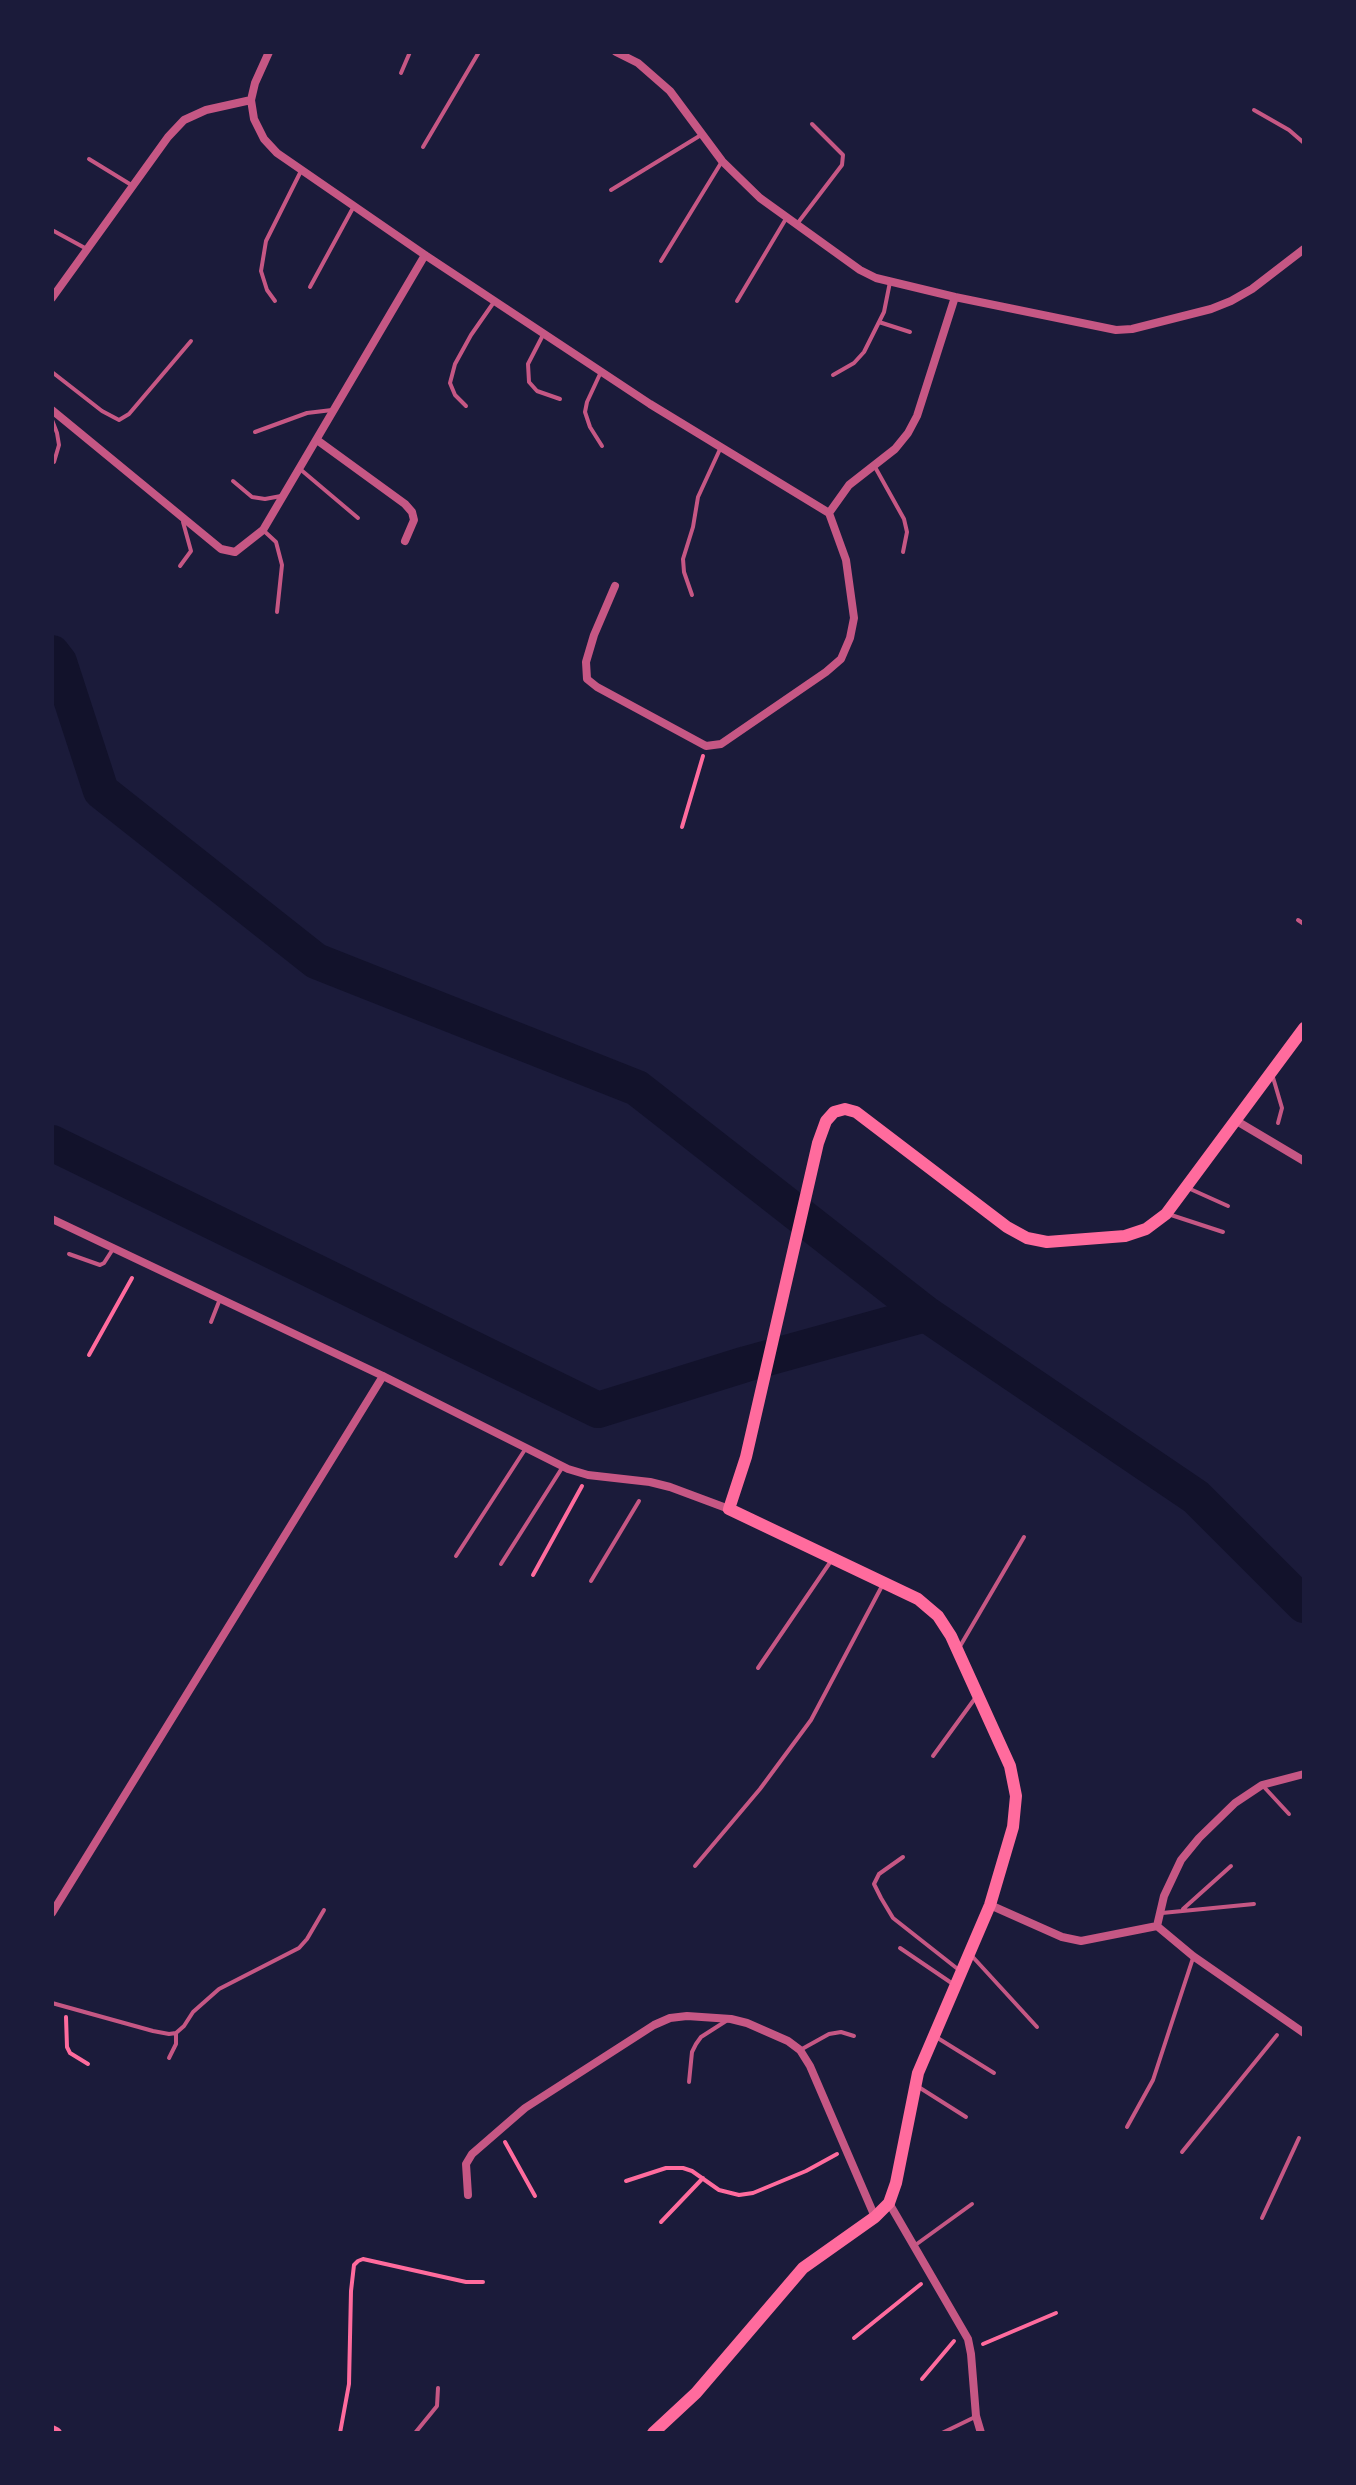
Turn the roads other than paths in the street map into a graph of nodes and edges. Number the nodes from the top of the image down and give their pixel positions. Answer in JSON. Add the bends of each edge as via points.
{"nodes":[{"id":1,"x":269,"y":52,"type":"edge"},
{"id":2,"x":410,"y":52,"type":"edge"},
{"id":3,"x":479,"y":52,"type":"edge"},
{"id":4,"x":616,"y":52,"type":"edge"},
{"id":5,"x":401,"y":73,"type":"dead end"},
{"id":6,"x":251,"y":100,"type":"junction"},
{"id":7,"x":1254,"y":110,"type":"dead end"},
{"id":8,"x":812,"y":124,"type":"dead end"},
{"id":9,"x":703,"y":134,"type":"junction"},
{"id":10,"x":1304,"y":143,"type":"edge"},
{"id":11,"x":423,"y":147,"type":"dead end"},
{"id":12,"x":89,"y":159,"type":"dead end"},
{"id":13,"x":722,"y":161,"type":"junction"},
{"id":14,"x":302,"y":170,"type":"junction"},
{"id":15,"x":133,"y":186,"type":"junction"},
{"id":16,"x":611,"y":190,"type":"dead end"},
{"id":17,"x":354,"y":206,"type":"junction"},
{"id":18,"x":787,"y":217,"type":"junction"},
{"id":19,"x":797,"y":224,"type":"junction"},
{"id":20,"x":52,"y":230,"type":"edge"},
{"id":21,"x":88,"y":249,"type":"junction"},
{"id":22,"x":1304,"y":249,"type":"edge"},
{"id":23,"x":425,"y":255,"type":"junction"},
{"id":24,"x":661,"y":261,"type":"dead end"},
{"id":25,"x":890,"y":282,"type":"junction"},
{"id":26,"x":310,"y":287,"type":"dead end"},
{"id":27,"x":955,"y":297,"type":"junction"},
{"id":28,"x":52,"y":298,"type":"edge"},
{"id":29,"x":275,"y":301,"type":"dead end"},
{"id":30,"x":494,"y":301,"type":"junction"},
{"id":31,"x":737,"y":301,"type":"dead end"},
{"id":32,"x":879,"y":322,"type":"junction"},
{"id":33,"x":910,"y":332,"type":"dead end"},
{"id":34,"x":544,"y":333,"type":"junction"},
{"id":35,"x":191,"y":341,"type":"dead end"},
{"id":36,"x":52,"y":372,"type":"edge"},
{"id":37,"x":601,"y":372,"type":"junction"},
{"id":38,"x":833,"y":375,"type":"dead end"},
{"id":39,"x":560,"y":399,"type":"dead end"},
{"id":40,"x":466,"y":406,"type":"dead end"},
{"id":41,"x":335,"y":409,"type":"junction"},
{"id":42,"x":52,"y":410,"type":"edge"},
{"id":43,"x":52,"y":420,"type":"edge"},
{"id":44,"x":255,"y":432,"type":"dead end"},
{"id":45,"x":317,"y":440,"type":"junction"},
{"id":46,"x":602,"y":446,"type":"dead end"},
{"id":47,"x":721,"y":447,"type":"junction"},
{"id":48,"x":54,"y":462,"type":"dead end"},
{"id":49,"x":874,"y":465,"type":"junction"},
{"id":50,"x":300,"y":469,"type":"junction"},
{"id":51,"x":233,"y":481,"type":"dead end"},
{"id":52,"x":284,"y":496,"type":"junction"},
{"id":53,"x":829,"y":513,"type":"junction"},
{"id":54,"x":181,"y":516,"type":"junction"},
{"id":55,"x":358,"y":518,"type":"dead end"},
{"id":56,"x":263,"y":530,"type":"junction"},
{"id":57,"x":405,"y":541,"type":"dead end"},
{"id":58,"x":903,"y":552,"type":"dead end"},
{"id":59,"x":180,"y":566,"type":"dead end"},
{"id":60,"x":615,"y":586,"type":"dead end"},
{"id":61,"x":692,"y":595,"type":"dead end"},
{"id":62,"x":277,"y":612,"type":"dead end"},
{"id":63,"x":1298,"y":920,"type":"dead end"},
{"id":64,"x":1304,"y":924,"type":"edge"},
{"id":65,"x":1304,"y":1028,"type":"edge"},
{"id":66,"x":1271,"y":1072,"type":"junction"},
{"id":67,"x":1235,"y":1120,"type":"junction"},
{"id":68,"x":1278,"y":1123,"type":"dead end"},
{"id":69,"x":1304,"y":1161,"type":"edge"},
{"id":70,"x":1186,"y":1187,"type":"junction"},
{"id":71,"x":1228,"y":1206,"type":"dead end"},
{"id":72,"x":1166,"y":1214,"type":"junction"},
{"id":73,"x":52,"y":1219,"type":"edge"},
{"id":74,"x":1223,"y":1232,"type":"dead end"},
{"id":75,"x":113,"y":1248,"type":"junction"},
{"id":76,"x":69,"y":1254,"type":"dead end"},
{"id":77,"x":220,"y":1299,"type":"junction"},
{"id":78,"x":211,"y":1322,"type":"dead end"},
{"id":79,"x":383,"y":1376,"type":"junction"},
{"id":80,"x":526,"y":1448,"type":"junction"},
{"id":81,"x":563,"y":1467,"type":"junction"},
{"id":82,"x":639,"y":1501,"type":"dead end"},
{"id":83,"x":729,"y":1509,"type":"junction"},
{"id":84,"x":1024,"y":1537,"type":"dead end"},
{"id":85,"x":456,"y":1556,"type":"dead end"},
{"id":86,"x":832,"y":1559,"type":"junction"},
{"id":87,"x":501,"y":1564,"type":"dead end"},
{"id":88,"x":591,"y":1581,"type":"dead end"},
{"id":89,"x":884,"y":1583,"type":"junction"},
{"id":90,"x":958,"y":1650,"type":"junction"},
{"id":91,"x":758,"y":1668,"type":"dead end"},
{"id":92,"x":977,"y":1695,"type":"junction"},
{"id":93,"x":933,"y":1756,"type":"dead end"},
{"id":94,"x":1304,"y":1774,"type":"edge"},
{"id":95,"x":1262,"y":1785,"type":"junction"},
{"id":96,"x":1289,"y":1814,"type":"dead end"},
{"id":97,"x":903,"y":1857,"type":"dead end"},
{"id":98,"x":695,"y":1866,"type":"dead end"},
{"id":99,"x":1231,"y":1866,"type":"dead end"},
{"id":100,"x":1254,"y":1904,"type":"dead end"},
{"id":101,"x":990,"y":1905,"type":"junction"},
{"id":102,"x":324,"y":1910,"type":"dead end"},
{"id":103,"x":1182,"y":1911,"type":"junction"},
{"id":104,"x":52,"y":1913,"type":"edge"},
{"id":105,"x":1160,"y":1913,"type":"junction"},
{"id":106,"x":1157,"y":1926,"type":"junction"},
{"id":107,"x":900,"y":1948,"type":"dead end"},
{"id":108,"x":969,"y":1953,"type":"junction"},
{"id":109,"x":1193,"y":1956,"type":"junction"},
{"id":110,"x":961,"y":1972,"type":"junction"},
{"id":111,"x":955,"y":1986,"type":"junction"},
{"id":112,"x":52,"y":2003,"type":"edge"},
{"id":113,"x":731,"y":2019,"type":"junction"},
{"id":114,"x":1037,"y":2027,"type":"dead end"},
{"id":115,"x":176,"y":2033,"type":"junction"},
{"id":116,"x":1304,"y":2033,"type":"edge"},
{"id":117,"x":934,"y":2035,"type":"junction"},
{"id":118,"x":1277,"y":2035,"type":"dead end"},
{"id":119,"x":854,"y":2036,"type":"dead end"},
{"id":120,"x":800,"y":2050,"type":"junction"},
{"id":121,"x":169,"y":2058,"type":"dead end"},
{"id":122,"x":994,"y":2073,"type":"dead end"},
{"id":123,"x":689,"y":2082,"type":"dead end"},
{"id":124,"x":914,"y":2085,"type":"junction"},
{"id":125,"x":966,"y":2117,"type":"dead end"},
{"id":126,"x":1127,"y":2127,"type":"dead end"},
{"id":127,"x":1299,"y":2138,"type":"dead end"},
{"id":128,"x":1182,"y":2152,"type":"dead end"},
{"id":129,"x":468,"y":2195,"type":"dead end"},
{"id":130,"x":889,"y":2203,"type":"junction"},
{"id":131,"x":972,"y":2204,"type":"dead end"},
{"id":132,"x":875,"y":2217,"type":"junction"},
{"id":133,"x":1262,"y":2218,"type":"dead end"},
{"id":134,"x":914,"y":2246,"type":"junction"},
{"id":135,"x":438,"y":2388,"type":"dead end"},
{"id":136,"x":976,"y":2416,"type":"junction"},
{"id":137,"x":415,"y":2433,"type":"edge"},
{"id":138,"x":653,"y":2433,"type":"edge"},
{"id":139,"x":942,"y":2433,"type":"edge"},
{"id":140,"x":981,"y":2433,"type":"edge"}],
"edges":[{"from":1,"to":6,"type":"street"},
{"from":2,"to":5,"type":"lane"},
{"from":3,"to":11,"type":"lane"},
{"from":4,"to":9,"type":"street","via":[[655,75]]},
{"from":6,"to":14,"type":"street","via":[[264,139]]},
{"from":6,"to":15,"type":"street","via":[[184,120]]},
{"from":7,"to":10,"type":"lane"},
{"from":8,"to":19,"type":"lane","via":[[843,155],[842,165]]},
{"from":9,"to":13,"type":"street"},
{"from":9,"to":16,"type":"lane"},
{"from":12,"to":15,"type":"lane"},
{"from":13,"to":18,"type":"street"},
{"from":13,"to":24,"type":"lane"},
{"from":14,"to":17,"type":"street"},
{"from":14,"to":29,"type":"lane","via":[[266,241],[261,271]]},
{"from":15,"to":21,"type":"street"},
{"from":17,"to":23,"type":"street"},
{"from":17,"to":26,"type":"lane"},
{"from":18,"to":19,"type":"street"},
{"from":18,"to":31,"type":"lane"},
{"from":19,"to":25,"type":"street","via":[[860,270]]},
{"from":20,"to":21,"type":"lane"},
{"from":21,"to":28,"type":"street"},
{"from":22,"to":27,"type":"street","via":[[1231,301],[1132,329],[1098,328]]},
{"from":23,"to":30,"type":"street"},
{"from":23,"to":41,"type":"street"},
{"from":25,"to":27,"type":"street"},
{"from":25,"to":32,"type":"lane"},
{"from":27,"to":49,"type":"street","via":[[917,416],[895,449]]},
{"from":30,"to":34,"type":"street"},
{"from":30,"to":40,"type":"lane","via":[[455,364],[450,383]]},
{"from":32,"to":33,"type":"lane"},
{"from":32,"to":38,"type":"lane","via":[[864,352]]},
{"from":34,"to":37,"type":"street"},
{"from":34,"to":39,"type":"lane","via":[[528,364],[529,382],[537,391]]},
{"from":35,"to":36,"type":"lane","via":[[119,420]]},
{"from":37,"to":46,"type":"lane","via":[[585,412]]},
{"from":37,"to":47,"type":"street"},
{"from":41,"to":44,"type":"lane"},
{"from":41,"to":45,"type":"street"},
{"from":42,"to":54,"type":"street"},
{"from":43,"to":48,"type":"lane","via":[[59,445]]},
{"from":45,"to":50,"type":"street"},
{"from":45,"to":57,"type":"street","via":[[412,512]]},
{"from":47,"to":53,"type":"street"},
{"from":47,"to":61,"type":"lane","via":[[698,497],[683,559]]},
{"from":49,"to":53,"type":"street","via":[[849,485]]},
{"from":49,"to":58,"type":"lane","via":[[904,519]]},
{"from":50,"to":52,"type":"street"},
{"from":50,"to":55,"type":"lane"},
{"from":51,"to":52,"type":"lane","via":[[252,497]]},
{"from":52,"to":56,"type":"street"},
{"from":53,"to":60,"type":"street","via":[[846,560],[854,618],[841,659],[721,744],[706,746],[587,679],[594,635]]},
{"from":54,"to":56,"type":"street","via":[[221,549],[235,552]]},
{"from":54,"to":59,"type":"lane","via":[[191,551]]},
{"from":56,"to":62,"type":"lane","via":[[276,542],[282,565]]},
{"from":63,"to":64,"type":"lane"},
{"from":65,"to":66,"type":"main road"},
{"from":66,"to":67,"type":"main road"},
{"from":66,"to":68,"type":"lane","via":[[1282,1108]]},
{"from":67,"to":69,"type":"street"},
{"from":67,"to":70,"type":"main road"},
{"from":70,"to":71,"type":"lane"},
{"from":70,"to":72,"type":"main road"},
{"from":72,"to":74,"type":"lane"},
{"from":72,"to":83,"type":"main road","via":[[1125,1236],[1047,1242],[1027,1238],[856,1112],[834,1112],[818,1143],[746,1457]]},
{"from":73,"to":75,"type":"street"},
{"from":75,"to":76,"type":"lane","via":[[100,1265]]},
{"from":75,"to":77,"type":"street"},
{"from":77,"to":78,"type":"lane"},
{"from":77,"to":79,"type":"street"},
{"from":79,"to":80,"type":"street"},
{"from":79,"to":104,"type":"street"},
{"from":80,"to":81,"type":"street"},
{"from":80,"to":85,"type":"lane"},
{"from":81,"to":83,"type":"street","via":[[670,1487]]},
{"from":81,"to":87,"type":"lane"},
{"from":82,"to":88,"type":"lane"},
{"from":83,"to":86,"type":"main road"},
{"from":84,"to":90,"type":"lane"},
{"from":86,"to":89,"type":"main road"},
{"from":86,"to":91,"type":"lane"},
{"from":89,"to":90,"type":"main road","via":[[918,1599],[938,1616]]},
{"from":89,"to":98,"type":"lane","via":[[811,1720]]},
{"from":90,"to":92,"type":"main road"},
{"from":92,"to":93,"type":"lane"},
{"from":92,"to":101,"type":"main road","via":[[1010,1766],[1016,1796],[1013,1827]]},
{"from":94,"to":95,"type":"street"},
{"from":95,"to":96,"type":"lane"},
{"from":95,"to":105,"type":"street","via":[[1235,1803],[1181,1860]]},
{"from":97,"to":110,"type":"lane","via":[[879,1874],[874,1884],[881,1898],[893,1918]]},
{"from":99,"to":103,"type":"lane"},
{"from":100,"to":103,"type":"lane"},
{"from":101,"to":106,"type":"street","via":[[1081,1941]]},
{"from":101,"to":108,"type":"main road"},
{"from":102,"to":115,"type":"lane","via":[[299,1948],[219,1989]]},
{"from":103,"to":105,"type":"lane"},
{"from":105,"to":106,"type":"street"},
{"from":106,"to":109,"type":"street"},
{"from":107,"to":111,"type":"lane"},
{"from":108,"to":110,"type":"main road"},
{"from":108,"to":114,"type":"lane"},
{"from":109,"to":116,"type":"street"},
{"from":109,"to":126,"type":"lane","via":[[1153,2080]]},
{"from":110,"to":111,"type":"main road"},
{"from":111,"to":117,"type":"main road"},
{"from":112,"to":115,"type":"lane"},
{"from":113,"to":120,"type":"street"},
{"from":113,"to":123,"type":"lane","via":[[696,2044]]},
{"from":113,"to":129,"type":"street","via":[[670,2018],[537,2099],[472,2154],[466,2164]]},
{"from":115,"to":121,"type":"lane"},
{"from":117,"to":122,"type":"lane"},
{"from":117,"to":124,"type":"main road"},
{"from":118,"to":128,"type":"lane"},
{"from":119,"to":120,"type":"lane","via":[[829,2034]]},
{"from":120,"to":132,"type":"street"},
{"from":124,"to":125,"type":"lane"},
{"from":124,"to":130,"type":"main road"},
{"from":127,"to":133,"type":"lane"},
{"from":130,"to":132,"type":"main road"},
{"from":130,"to":134,"type":"street"},
{"from":131,"to":134,"type":"lane"},
{"from":132,"to":138,"type":"main road","via":[[803,2268],[696,2393]]},
{"from":134,"to":136,"type":"street","via":[[965,2335]]},
{"from":135,"to":137,"type":"lane","via":[[437,2406]]},
{"from":136,"to":139,"type":"lane"},
{"from":136,"to":140,"type":"street"}]}
